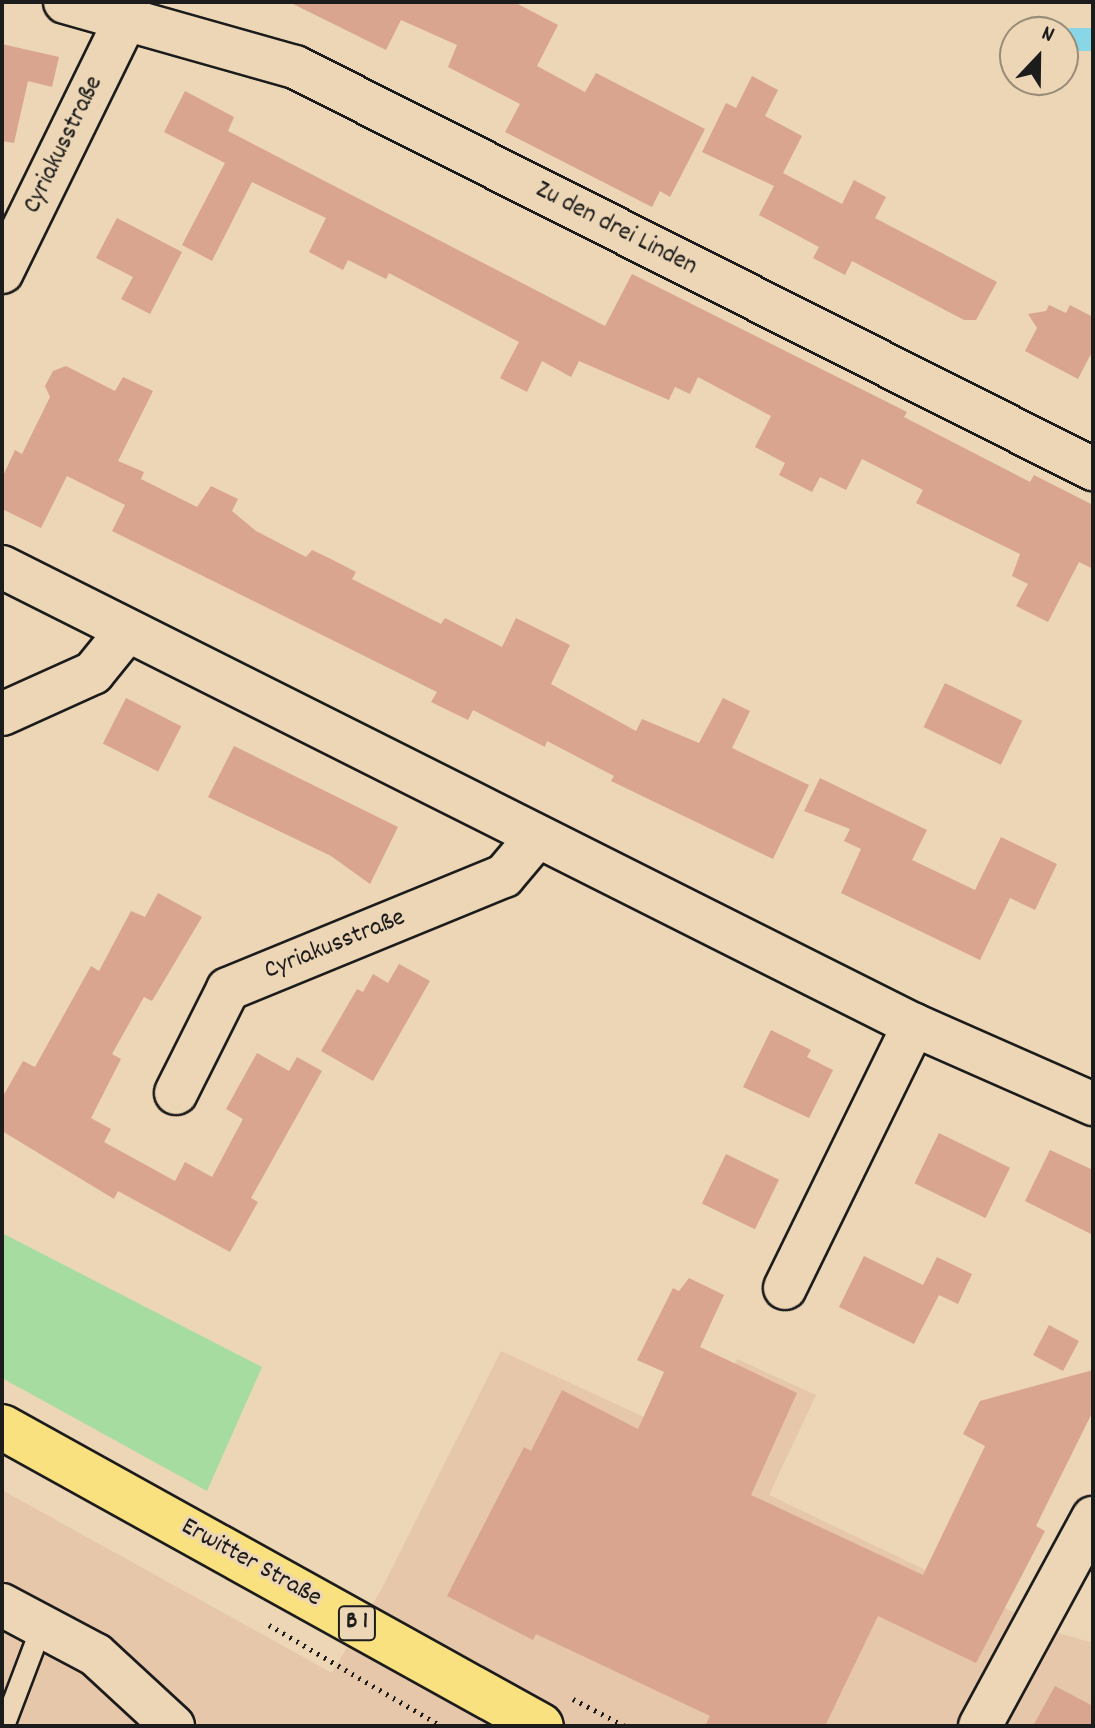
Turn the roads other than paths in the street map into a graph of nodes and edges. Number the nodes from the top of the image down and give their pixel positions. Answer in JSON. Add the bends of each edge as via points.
{"nodes":[{"id":1,"x":65,"y":2,"type":"edge"},
{"id":2,"x":127,"y":17,"type":"junction"},
{"id":3,"x":2,"y":272,"type":"edge"},
{"id":4,"x":1093,"y":469,"type":"edge"},
{"id":5,"x":2,"y":567,"type":"edge"},
{"id":6,"x":127,"y":631,"type":"junction"},
{"id":7,"x":2,"y":714,"type":"edge"},
{"id":8,"x":536,"y":838,"type":"junction"},
{"id":9,"x":914,"y":1025,"type":"junction"},
{"id":10,"x":176,"y":1093,"type":"dead end"},
{"id":11,"x":1093,"y":1104,"type":"edge"},
{"id":12,"x":785,"y":1288,"type":"dead end"},
{"id":13,"x":2,"y":1427,"type":"edge"},
{"id":14,"x":1093,"y":1518,"type":"edge"},
{"id":15,"x":2,"y":1605,"type":"edge"},
{"id":16,"x":42,"y":1626,"type":"junction"},
{"id":17,"x":4,"y":1726,"type":"edge"},
{"id":18,"x":173,"y":1726,"type":"edge"},
{"id":19,"x":541,"y":1726,"type":"edge"},
{"id":20,"x":980,"y":1726,"type":"edge"}],
"edges":[{"from":1,"to":2,"type":"street","name":"Zu den drei Linden"},
{"from":2,"to":3,"type":"street","name":"Cyriakusstraße"},
{"from":2,"to":4,"type":"street","name":"Zu den drei Linden","via":[[295,67]]},
{"from":5,"to":6,"type":"street"},
{"from":6,"to":7,"type":"street","via":[[93,673]]},
{"from":6,"to":8,"type":"street"},
{"from":8,"to":9,"type":"street"},
{"from":8,"to":10,"type":"street","name":"Cyriakusstraße","via":[[504,876],[228,989]]},
{"from":9,"to":11,"type":"street"},
{"from":9,"to":12,"type":"street"},
{"from":13,"to":19,"type":"main road","name":"Erwitter Straße","number":"B 1"},
{"from":14,"to":20,"type":"street"},
{"from":15,"to":16,"type":"street"},
{"from":16,"to":17,"type":"lane"},
{"from":16,"to":18,"type":"street","via":[[96,1655]]}]}
